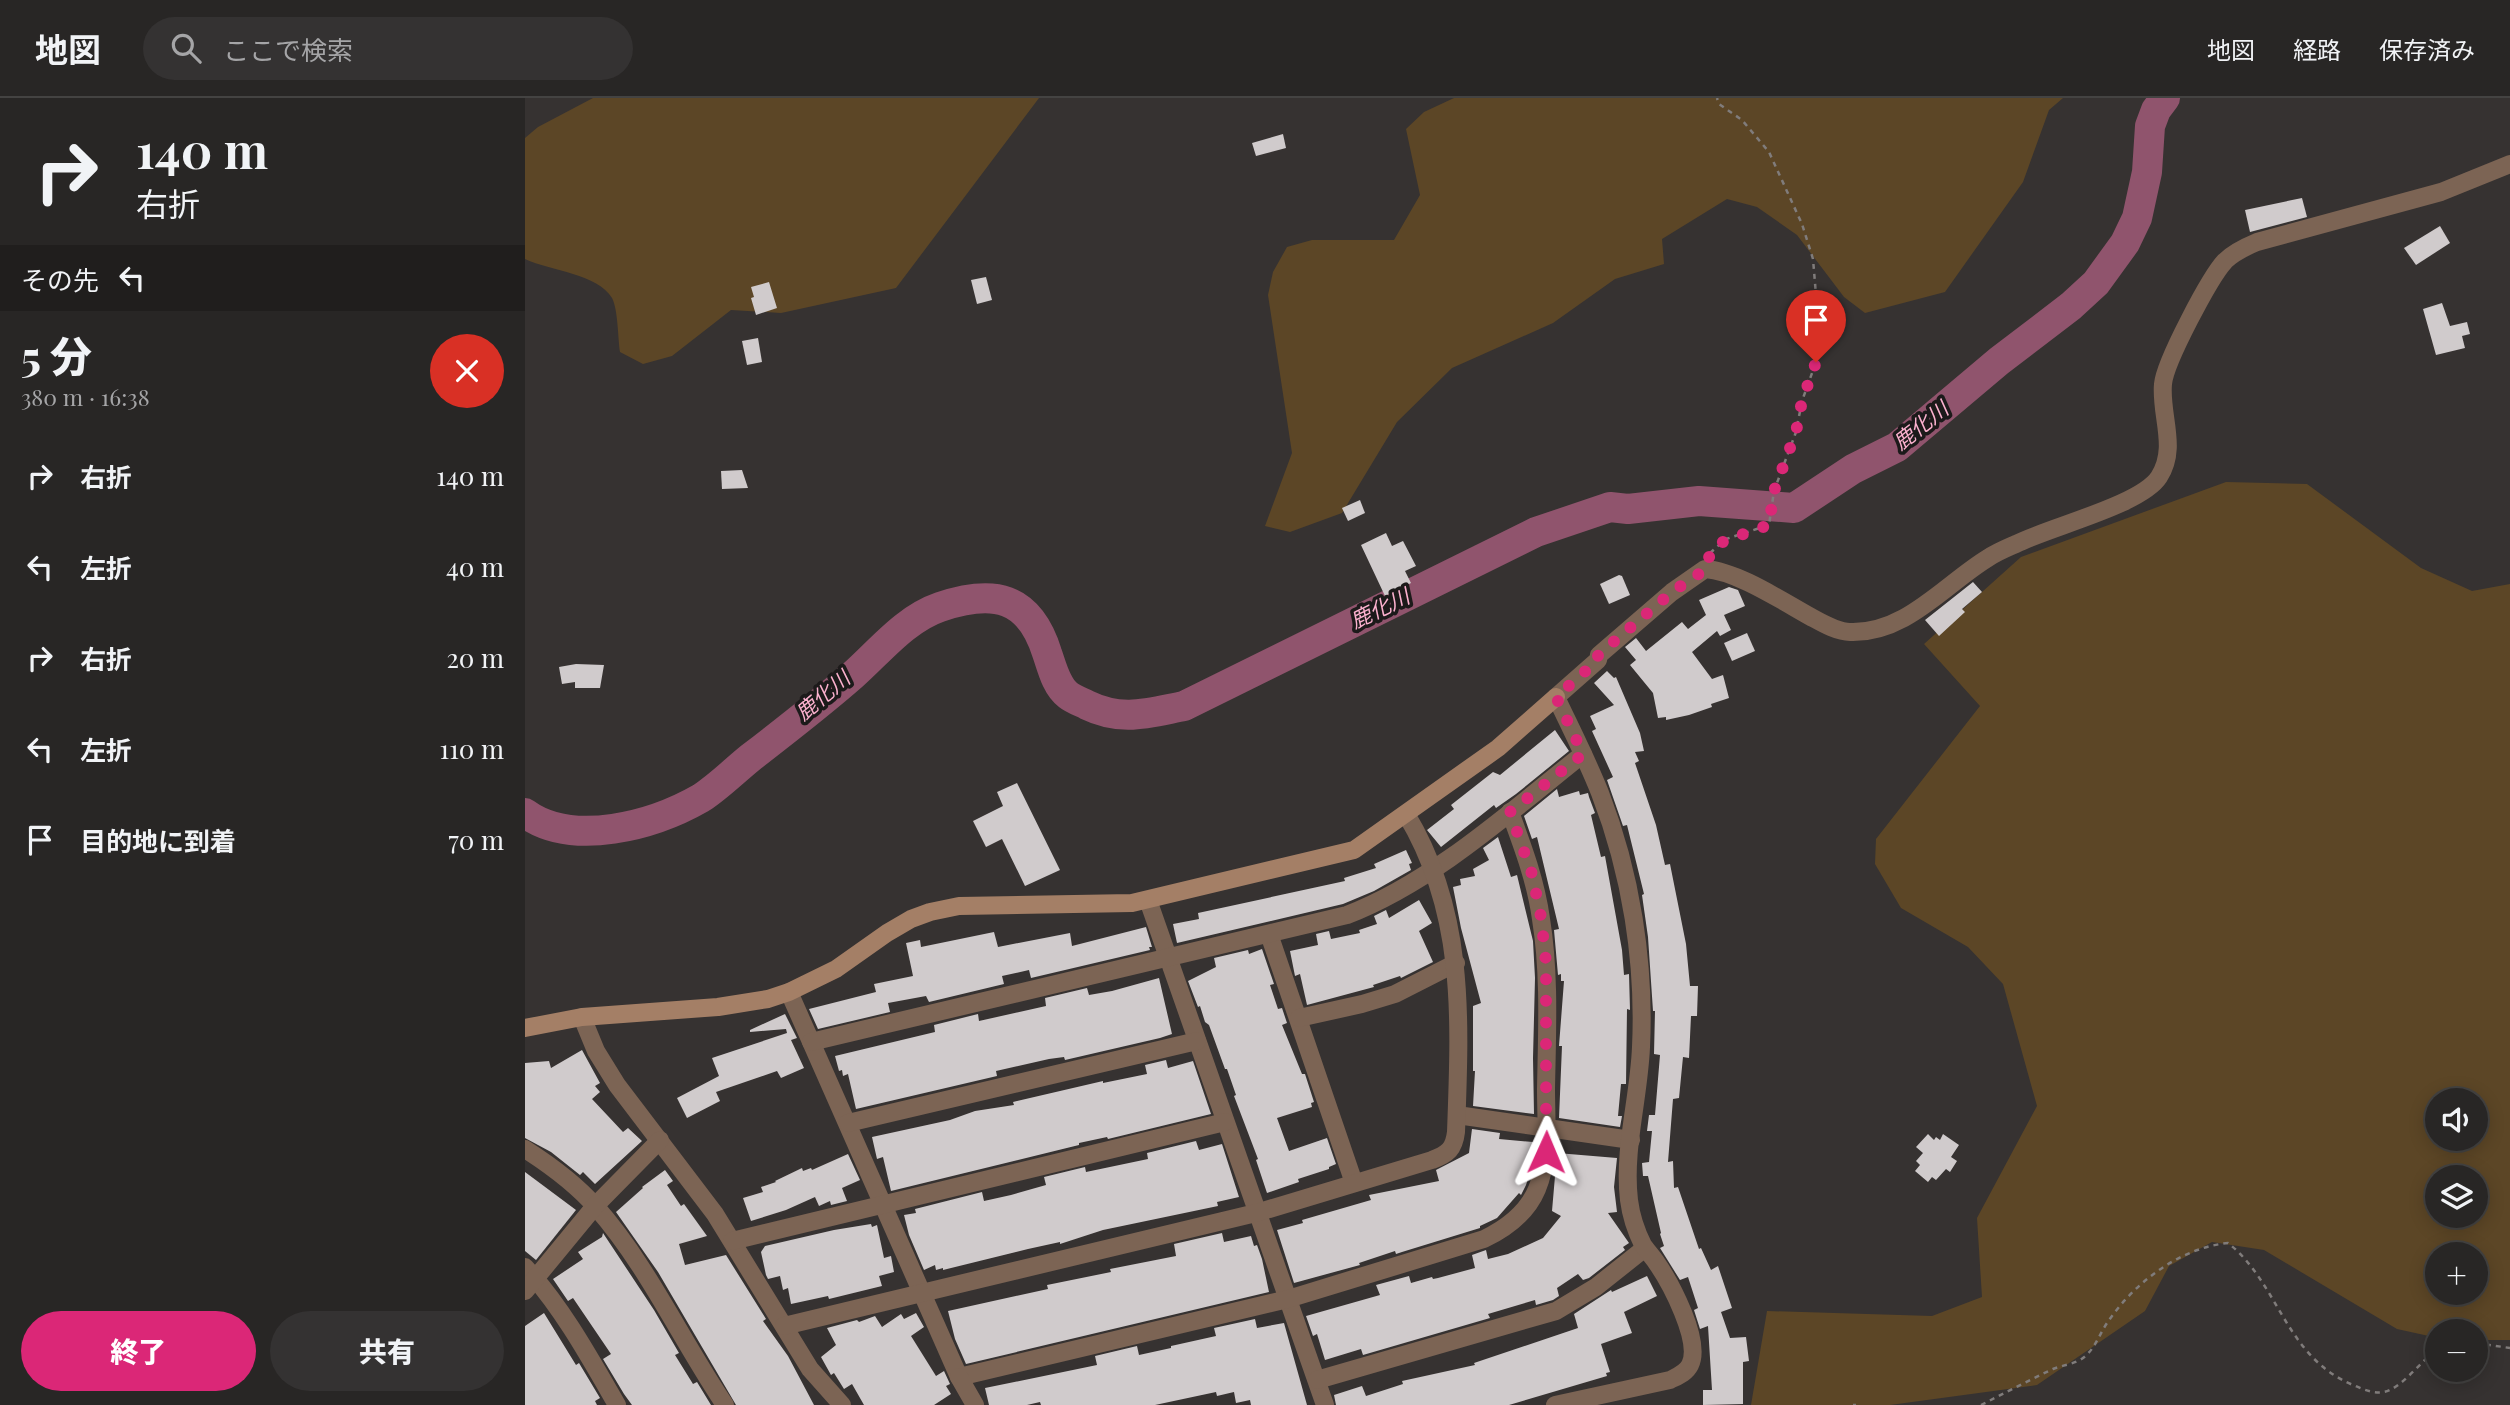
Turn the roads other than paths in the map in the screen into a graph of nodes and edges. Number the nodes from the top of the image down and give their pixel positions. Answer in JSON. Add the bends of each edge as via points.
{"nodes":[{"id":1,"x":2510,"y":164,"type":"edge"},
{"id":2,"x":1556,"y":697,"type":"junction"},
{"id":3,"x":1583,"y":754,"type":"junction"},
{"id":4,"x":1510,"y":812,"type":"junction"},
{"id":5,"x":1406,"y":814,"type":"junction"},
{"id":6,"x":1434,"y":868,"type":"junction"},
{"id":7,"x":1148,"y":900,"type":"junction"},
{"id":8,"x":1269,"y":934,"type":"junction"},
{"id":9,"x":1169,"y":958,"type":"junction"},
{"id":10,"x":1456,"y":963,"type":"junction"},
{"id":11,"x":789,"y":992,"type":"junction"},
{"id":12,"x":582,"y":1017,"type":"junction"},
{"id":13,"x":1299,"y":1018,"type":"junction"},
{"id":14,"x":525,"y":1028,"type":"edge"},
{"id":15,"x":1197,"y":1041,"type":"junction"},
{"id":16,"x":811,"y":1042,"type":"junction"},
{"id":17,"x":1457,"y":1115,"type":"junction"},
{"id":18,"x":1225,"y":1122,"type":"junction"},
{"id":19,"x":848,"y":1123,"type":"junction"},
{"id":20,"x":1546,"y":1127,"type":"junction"},
{"id":21,"x":660,"y":1140,"type":"junction"},
{"id":22,"x":1631,"y":1140,"type":"junction"},
{"id":23,"x":525,"y":1149,"type":"edge"},
{"id":24,"x":1354,"y":1183,"type":"junction"},
{"id":25,"x":883,"y":1205,"type":"junction"},
{"id":26,"x":595,"y":1206,"type":"junction"},
{"id":27,"x":1256,"y":1213,"type":"junction"},
{"id":28,"x":732,"y":1241,"type":"junction"},
{"id":29,"x":1645,"y":1248,"type":"junction"},
{"id":30,"x":529,"y":1279,"type":"edge"},
{"id":31,"x":923,"y":1293,"type":"junction"},
{"id":32,"x":1288,"y":1299,"type":"junction"},
{"id":33,"x":784,"y":1326,"type":"junction"},
{"id":34,"x":960,"y":1377,"type":"junction"},
{"id":35,"x":1317,"y":1380,"type":"junction"},
{"id":36,"x":617,"y":1405,"type":"edge"},
{"id":37,"x":725,"y":1405,"type":"edge"},
{"id":38,"x":842,"y":1405,"type":"edge"},
{"id":39,"x":975,"y":1405,"type":"edge"},
{"id":40,"x":1325,"y":1405,"type":"edge"},
{"id":41,"x":1555,"y":1405,"type":"edge"}],
"edges":[{"from":1,"to":2,"type":"street","via":[[2441,192],[2257,242],[2224,262],[2170,357],[2163,384],[2169,450],[2161,475],[2150,488],[1987,558],[1921,609],[1880,628],[1849,632],[1828,626],[1725,572],[1706,569],[1598,655],[1598,660]]},
{"from":2,"to":3,"type":"street"},
{"from":2,"to":5,"type":"street","via":[[1498,748]]},
{"from":3,"to":4,"type":"street"},
{"from":3,"to":22,"type":"street","via":[[1615,838],[1637,947],[1641,1048]]},
{"from":4,"to":6,"type":"street"},
{"from":4,"to":20,"type":"street","via":[[1532,874],[1545,951]]},
{"from":5,"to":6,"type":"street"},
{"from":5,"to":7,"type":"street","via":[[1354,850]]},
{"from":6,"to":8,"type":"street","via":[[1369,906]]},
{"from":6,"to":10,"type":"street"},
{"from":7,"to":9,"type":"street"},
{"from":7,"to":11,"type":"street","via":[[959,906],[930,912]]},
{"from":8,"to":9,"type":"street"},
{"from":8,"to":13,"type":"street"},
{"from":9,"to":15,"type":"street"},
{"from":9,"to":16,"type":"street"},
{"from":10,"to":13,"type":"street","via":[[1395,994]]},
{"from":10,"to":17,"type":"street"},
{"from":11,"to":12,"type":"street","via":[[731,1005]]},
{"from":11,"to":16,"type":"street"},
{"from":12,"to":14,"type":"street"},
{"from":12,"to":21,"type":"street","via":[[617,1085]]},
{"from":13,"to":24,"type":"street"},
{"from":15,"to":18,"type":"street"},
{"from":15,"to":19,"type":"street"},
{"from":16,"to":19,"type":"street"},
{"from":17,"to":20,"type":"street"},
{"from":17,"to":24,"type":"street","via":[[1455,1141],[1449,1152]]},
{"from":18,"to":25,"type":"street"},
{"from":18,"to":27,"type":"street"},
{"from":19,"to":25,"type":"street"},
{"from":20,"to":22,"type":"street"},
{"from":20,"to":32,"type":"street","via":[[1538,1187],[1523,1212],[1499,1232]]},
{"from":21,"to":26,"type":"street"},
{"from":21,"to":28,"type":"street"},
{"from":22,"to":29,"type":"street","via":[[1629,1202]]},
{"from":23,"to":26,"type":"street"},
{"from":24,"to":27,"type":"street"},
{"from":25,"to":28,"type":"street"},
{"from":25,"to":31,"type":"street"},
{"from":26,"to":30,"type":"street"},
{"from":26,"to":37,"type":"street","via":[[653,1287]]},
{"from":27,"to":31,"type":"street"},
{"from":27,"to":32,"type":"street"},
{"from":28,"to":33,"type":"street"},
{"from":29,"to":35,"type":"street","via":[[1596,1287],[1556,1311]]},
{"from":29,"to":41,"type":"street","via":[[1677,1299],[1693,1351],[1691,1365],[1670,1380]]},
{"from":30,"to":36,"type":"street","via":[[575,1336]]},
{"from":31,"to":33,"type":"street"},
{"from":31,"to":34,"type":"street"},
{"from":32,"to":34,"type":"street"},
{"from":32,"to":35,"type":"street"},
{"from":33,"to":38,"type":"street","via":[[810,1369]]},
{"from":34,"to":39,"type":"street"},
{"from":35,"to":40,"type":"street"}]}
